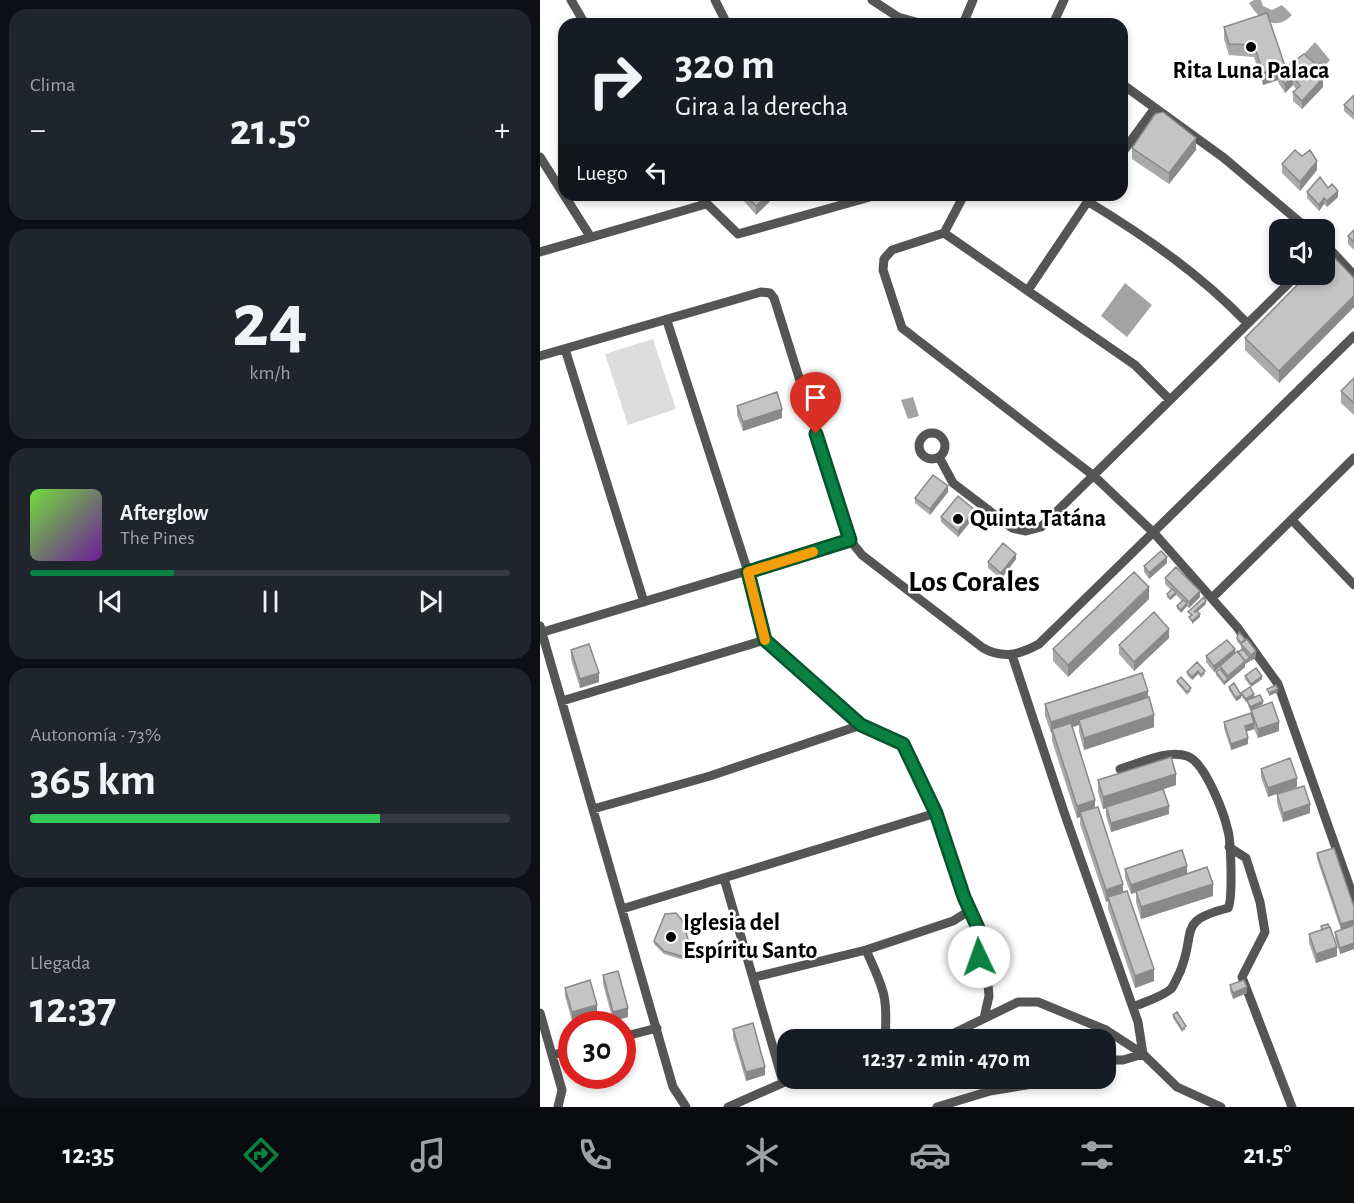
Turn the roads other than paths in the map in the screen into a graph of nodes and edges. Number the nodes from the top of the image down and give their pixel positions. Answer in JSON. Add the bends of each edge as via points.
{"nodes":[{"id":1,"x":571,"y":0,"type":"edge"},
{"id":2,"x":716,"y":0,"type":"edge"},
{"id":3,"x":872,"y":0,"type":"edge"},
{"id":4,"x":973,"y":0,"type":"edge"},
{"id":5,"x":1064,"y":0,"type":"edge"},
{"id":6,"x":582,"y":18,"type":"edge"},
{"id":7,"x":724,"y":18,"type":"edge"},
{"id":8,"x":902,"y":18,"type":"edge"},
{"id":9,"x":966,"y":18,"type":"edge"},
{"id":10,"x":1056,"y":18,"type":"edge"},
{"id":11,"x":1128,"y":88,"type":"edge"},
{"id":12,"x":1155,"y":108,"type":"junction"},
{"id":13,"x":1128,"y":145,"type":"edge"},
{"id":14,"x":540,"y":157,"type":"edge"},
{"id":15,"x":558,"y":185,"type":"edge"},
{"id":16,"x":568,"y":201,"type":"edge"},
{"id":17,"x":703,"y":201,"type":"edge"},
{"id":18,"x":856,"y":201,"type":"edge"},
{"id":19,"x":961,"y":201,"type":"edge"},
{"id":20,"x":1087,"y":201,"type":"edge"},
{"id":21,"x":1093,"y":201,"type":"edge"},
{"id":22,"x":706,"y":204,"type":"junction"},
{"id":23,"x":1297,"y":219,"type":"edge"},
{"id":24,"x":944,"y":233,"type":"junction"},
{"id":25,"x":590,"y":236,"type":"junction"},
{"id":26,"x":540,"y":252,"type":"edge"},
{"id":27,"x":1335,"y":255,"type":"edge"},
{"id":28,"x":1354,"y":275,"type":"edge"},
{"id":29,"x":1287,"y":285,"type":"edge"},
{"id":30,"x":1028,"y":290,"type":"junction"},
{"id":31,"x":667,"y":321,"type":"junction"},
{"id":32,"x":1247,"y":323,"type":"junction"},
{"id":33,"x":1354,"y":336,"type":"edge"},
{"id":34,"x":565,"y":349,"type":"junction"},
{"id":35,"x":540,"y":356,"type":"edge"},
{"id":36,"x":1170,"y":400,"type":"junction"},
{"id":37,"x":939,"y":458,"type":"dead end"},
{"id":38,"x":1354,"y":458,"type":"edge"},
{"id":39,"x":1094,"y":476,"type":"junction"},
{"id":40,"x":1292,"y":520,"type":"junction"},
{"id":41,"x":1154,"y":533,"type":"junction"},
{"id":42,"x":850,"y":540,"type":"junction"},
{"id":43,"x":748,"y":572,"type":"junction"},
{"id":44,"x":1354,"y":585,"type":"edge"},
{"id":45,"x":1212,"y":598,"type":"junction"},
{"id":46,"x":644,"y":602,"type":"junction"},
{"id":47,"x":541,"y":630,"type":"edge"},
{"id":48,"x":765,"y":640,"type":"junction"},
{"id":49,"x":1012,"y":655,"type":"junction"},
{"id":50,"x":562,"y":701,"type":"junction"},
{"id":51,"x":861,"y":725,"type":"junction"},
{"id":52,"x":1120,"y":769,"type":"dead end"},
{"id":53,"x":593,"y":809,"type":"junction"},
{"id":54,"x":936,"y":813,"type":"junction"},
{"id":55,"x":1229,"y":847,"type":"junction"},
{"id":56,"x":724,"y":878,"type":"junction"},
{"id":57,"x":1354,"y":899,"type":"edge"},
{"id":58,"x":622,"y":909,"type":"junction"},
{"id":59,"x":969,"y":911,"type":"junction"},
{"id":60,"x":866,"y":950,"type":"junction"},
{"id":61,"x":755,"y":977,"type":"junction"},
{"id":62,"x":1133,"y":1007,"type":"junction"},
{"id":63,"x":540,"y":1013,"type":"edge"},
{"id":64,"x":984,"y":1018,"type":"junction"},
{"id":65,"x":657,"y":1028,"type":"junction"},
{"id":66,"x":886,"y":1029,"type":"edge"},
{"id":67,"x":962,"y":1029,"type":"edge"},
{"id":68,"x":636,"y":1033,"type":"edge"},
{"id":69,"x":550,"y":1045,"type":"junction"},
{"id":70,"x":540,"y":1049,"type":"edge"},
{"id":71,"x":558,"y":1054,"type":"edge"},
{"id":72,"x":1143,"y":1054,"type":"junction"},
{"id":73,"x":553,"y":1055,"type":"junction"},
{"id":74,"x":777,"y":1060,"type":"edge"},
{"id":75,"x":1116,"y":1060,"type":"edge"},
{"id":76,"x":777,"y":1085,"type":"edge"},
{"id":77,"x":1002,"y":1089,"type":"edge"},
{"id":78,"x":558,"y":1107,"type":"edge"},
{"id":79,"x":686,"y":1107,"type":"edge"},
{"id":80,"x":728,"y":1107,"type":"edge"},
{"id":81,"x":937,"y":1107,"type":"edge"},
{"id":82,"x":1221,"y":1107,"type":"edge"},
{"id":83,"x":1292,"y":1107,"type":"edge"}],
"edges":[{"from":1,"to":6,"type":"street"},
{"from":2,"to":7,"type":"street"},
{"from":3,"to":8,"type":"street"},
{"from":4,"to":9,"type":"street"},
{"from":5,"to":10,"type":"street"},
{"from":11,"to":12,"type":"street"},
{"from":12,"to":13,"type":"street"},
{"from":12,"to":23,"type":"street","via":[[1224,158]]},
{"from":14,"to":15,"type":"street"},
{"from":16,"to":25,"type":"street"},
{"from":17,"to":22,"type":"street"},
{"from":18,"to":22,"type":"street","via":[[738,234]]},
{"from":19,"to":24,"type":"street"},
{"from":20,"to":30,"type":"street"},
{"from":21,"to":32,"type":"street","via":[[1203,280]]},
{"from":22,"to":25,"type":"street"},
{"from":24,"to":30,"type":"street"},
{"from":24,"to":39,"type":"street","via":[[892,250],[884,259],[883,270],[902,328]]},
{"from":25,"to":26,"type":"street"},
{"from":27,"to":28,"type":"street"},
{"from":29,"to":32,"type":"street"},
{"from":30,"to":36,"type":"street","via":[[1135,365]]},
{"from":31,"to":34,"type":"street"},
{"from":31,"to":42,"type":"street","via":[[761,292],[770,293]]},
{"from":31,"to":43,"type":"street"},
{"from":32,"to":36,"type":"street"},
{"from":33,"to":41,"type":"street"},
{"from":34,"to":35,"type":"street"},
{"from":34,"to":46,"type":"street"},
{"from":36,"to":39,"type":"street"},
{"from":37,"to":39,"type":"street","via":[[953,483],[1012,528],[1026,531],[1051,519]]},
{"from":38,"to":40,"type":"street"},
{"from":39,"to":41,"type":"street"},
{"from":40,"to":44,"type":"street"},
{"from":40,"to":45,"type":"street"},
{"from":41,"to":45,"type":"street"},
{"from":41,"to":49,"type":"street","via":[[1039,644]]},
{"from":42,"to":43,"type":"street"},
{"from":42,"to":49,"type":"street","via":[[862,555],[983,648],[998,656]]},
{"from":43,"to":46,"type":"street"},
{"from":43,"to":48,"type":"street"},
{"from":45,"to":57,"type":"street","via":[[1278,684]]},
{"from":46,"to":47,"type":"street"},
{"from":47,"to":50,"type":"street"},
{"from":48,"to":50,"type":"street"},
{"from":48,"to":51,"type":"street"},
{"from":49,"to":62,"type":"street"},
{"from":50,"to":53,"type":"street"},
{"from":51,"to":53,"type":"street","via":[[710,776]]},
{"from":51,"to":54,"type":"street","via":[[903,744]]},
{"from":52,"to":55,"type":"street","via":[[1170,754],[1189,756],[1196,761],[1206,774],[1228,831]]},
{"from":53,"to":58,"type":"street"},
{"from":54,"to":56,"type":"street"},
{"from":54,"to":59,"type":"street"},
{"from":55,"to":62,"type":"street","via":[[1233,896],[1228,908],[1194,921],[1186,956],[1170,990]]},
{"from":55,"to":83,"type":"street","via":[[1246,858],[1265,932],[1242,976]]},
{"from":56,"to":58,"type":"street"},
{"from":56,"to":61,"type":"street"},
{"from":58,"to":65,"type":"street"},
{"from":59,"to":60,"type":"street","via":[[953,921]]},
{"from":59,"to":64,"type":"street","via":[[978,928],[979,957],[988,984]]},
{"from":60,"to":61,"type":"street"},
{"from":60,"to":66,"type":"street","via":[[884,990]]},
{"from":61,"to":74,"type":"street"},
{"from":62,"to":72,"type":"street"},
{"from":63,"to":69,"type":"street"},
{"from":64,"to":67,"type":"street"},
{"from":64,"to":72,"type":"street","via":[[1018,1002],[1038,1002],[1106,1030]]},
{"from":65,"to":68,"type":"street"},
{"from":65,"to":79,"type":"street","via":[[673,1087]]},
{"from":69,"to":70,"type":"street"},
{"from":69,"to":73,"type":"street"},
{"from":71,"to":73,"type":"street"},
{"from":72,"to":75,"type":"street"},
{"from":72,"to":82,"type":"street","via":[[1177,1088]]},
{"from":73,"to":78,"type":"street","via":[[562,1090]]},
{"from":76,"to":80,"type":"street"},
{"from":77,"to":81,"type":"street"}]}
